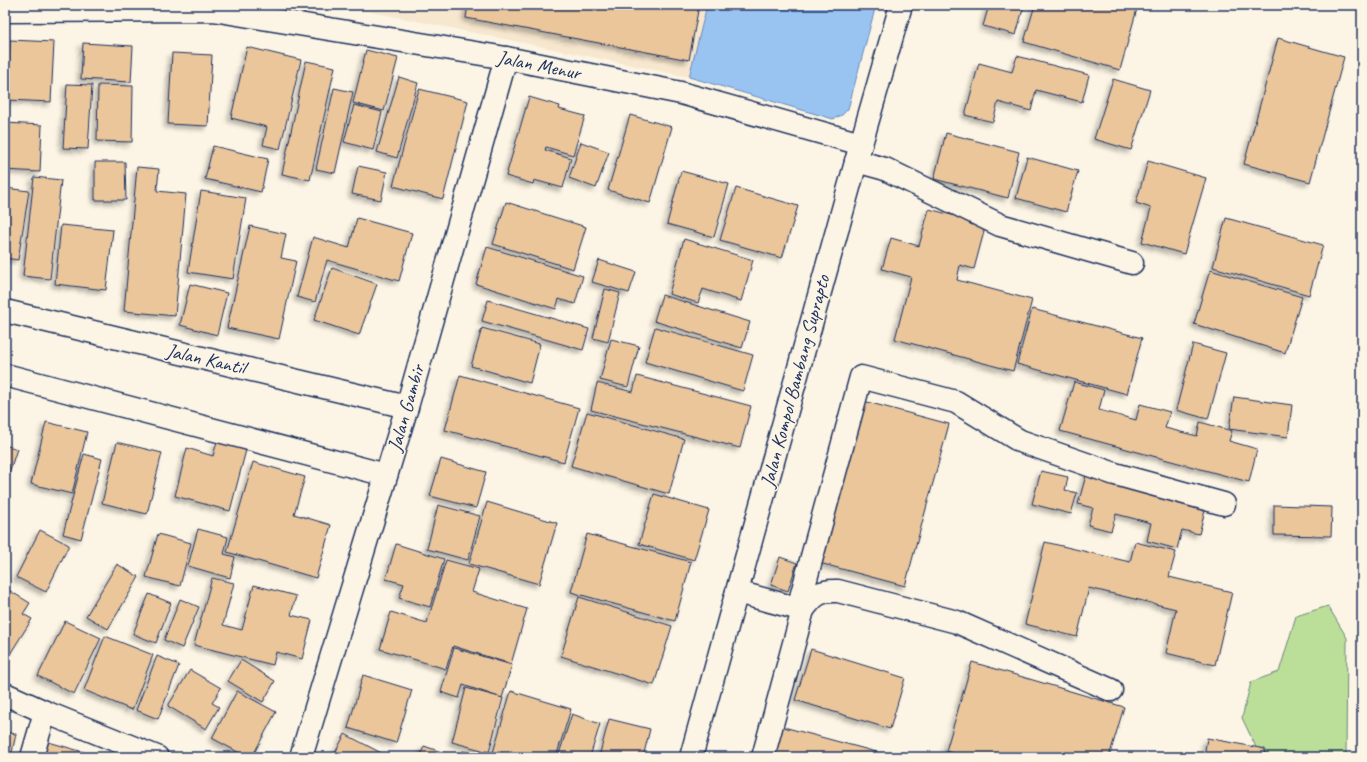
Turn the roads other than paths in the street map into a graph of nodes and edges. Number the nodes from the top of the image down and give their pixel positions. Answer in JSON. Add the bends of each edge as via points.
{"nodes":[{"id":1,"x":901,"y":5,"type":"edge"},
{"id":2,"x":213,"y":7,"type":"edge"},
{"id":3,"x":5,"y":11,"type":"edge"},
{"id":4,"x":506,"y":58,"type":"junction"},
{"id":5,"x":859,"y":152,"type":"junction"},
{"id":6,"x":1132,"y":263,"type":"dead end"},
{"id":7,"x":5,"y":311,"type":"edge"},
{"id":8,"x":5,"y":375,"type":"edge"},
{"id":9,"x":407,"y":407,"type":"junction"},
{"id":10,"x":386,"y":475,"type":"junction"},
{"id":11,"x":1224,"y":504,"type":"dead end"},
{"id":12,"x":737,"y":592,"type":"junction"},
{"id":13,"x":801,"y":609,"type":"junction"},
{"id":14,"x":1111,"y":690,"type":"dead end"},
{"id":15,"x":5,"y":694,"type":"edge"},
{"id":16,"x":45,"y":712,"type":"junction"},
{"id":17,"x":32,"y":757,"type":"edge"},
{"id":18,"x":157,"y":757,"type":"edge"},
{"id":19,"x":301,"y":757,"type":"edge"},
{"id":20,"x":691,"y":757,"type":"edge"},
{"id":21,"x":762,"y":757,"type":"edge"}],
"edges":[{"from":1,"to":5,"type":"street","name":"Jalan Kompol Bambang Suprapto"},
{"from":2,"to":3,"type":"street","name":"Jalan Menur"},
{"from":2,"to":4,"type":"street","name":"Jalan Menur"},
{"from":4,"to":5,"type":"street","name":"Jalan Menur","via":[[681,93]]},
{"from":4,"to":9,"type":"street","name":"Jalan Gambir"},
{"from":5,"to":6,"type":"street","name":"Jalan Menur","via":[[885,168],[1000,225]]},
{"from":5,"to":12,"type":"street","name":"Jalan Kompol Bambang Suprapto"},
{"from":7,"to":9,"type":"street","name":"Jalan Kantil"},
{"from":8,"to":10,"type":"street"},
{"from":9,"to":10,"type":"street","name":"Jalan Gambir"},
{"from":10,"to":19,"type":"street","name":"Jalan Gambir"},
{"from":11,"to":13,"type":"street","via":[[1115,474],[1020,441],[956,402],[860,378]]},
{"from":12,"to":13,"type":"street"},
{"from":12,"to":20,"type":"street","name":"Jalan Kompol Bambang Suprapto"},
{"from":13,"to":14,"type":"street","via":[[817,594],[827,590],[950,620]]},
{"from":13,"to":21,"type":"street"},
{"from":15,"to":16,"type":"street"},
{"from":16,"to":17,"type":"street"},
{"from":16,"to":18,"type":"street"}]}
